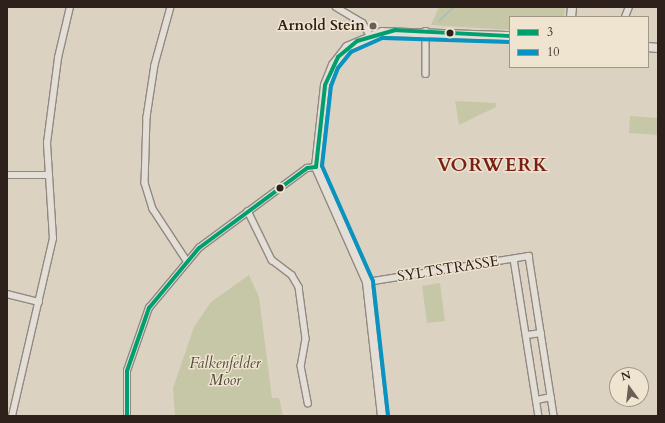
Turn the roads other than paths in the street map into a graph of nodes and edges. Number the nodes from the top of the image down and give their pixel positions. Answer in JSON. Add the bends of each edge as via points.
{"nodes":[{"id":1,"x":70,"y":7,"type":"edge"},
{"id":2,"x":171,"y":7,"type":"edge"},
{"id":3,"x":336,"y":7,"type":"edge"},
{"id":4,"x":426,"y":31,"type":"junction"},
{"id":5,"x":370,"y":35,"type":"junction"},
{"id":6,"x":509,"y":36,"type":"edge"},
{"id":7,"x":426,"y":74,"type":"dead end"},
{"id":8,"x":316,"y":167,"type":"junction"},
{"id":9,"x":7,"y":175,"type":"edge"},
{"id":10,"x":48,"y":175,"type":"junction"},
{"id":11,"x":248,"y":211,"type":"junction"},
{"id":12,"x":514,"y":259,"type":"junction"},
{"id":13,"x":187,"y":261,"type":"junction"},
{"id":14,"x":367,"y":282,"type":"junction"},
{"id":15,"x":7,"y":294,"type":"edge"},
{"id":16,"x":39,"y":302,"type":"junction"},
{"id":17,"x":541,"y":333,"type":"junction"},
{"id":18,"x":527,"y":335,"type":"junction"},
{"id":19,"x":551,"y":397,"type":"junction"},
{"id":20,"x":537,"y":400,"type":"junction"},
{"id":21,"x":308,"y":403,"type":"dead end"},
{"id":22,"x":12,"y":416,"type":"edge"},
{"id":23,"x":127,"y":416,"type":"edge"},
{"id":24,"x":382,"y":416,"type":"edge"},
{"id":25,"x":539,"y":416,"type":"edge"},
{"id":26,"x":554,"y":416,"type":"edge"}],
"edges":[{"from":1,"to":10,"type":"street","via":[[50,106]]},
{"from":2,"to":13,"type":"street","via":[[155,65],[148,110],[145,183],[153,209]]},
{"from":3,"to":5,"type":"street","via":[[363,23]]},
{"from":4,"to":5,"type":"street","via":[[395,30]]},
{"from":4,"to":6,"type":"street"},
{"from":4,"to":7,"type":"street"},
{"from":5,"to":8,"type":"street","via":[[347,47],[330,71],[320,113]]},
{"from":8,"to":11,"type":"street","via":[[307,168]]},
{"from":8,"to":14,"type":"street"},
{"from":9,"to":10,"type":"street"},
{"from":10,"to":16,"type":"street","via":[[53,239]]},
{"from":11,"to":13,"type":"street","via":[[199,248]]},
{"from":11,"to":21,"type":"street","via":[[272,260],[292,275],[298,287],[306,339],[301,366]]},
{"from":12,"to":14,"type":"street","name":"SYLTSTRASSE"},
{"from":12,"to":17,"type":"street","name":"SYLTSTRASSE","via":[[529,256]]},
{"from":12,"to":18,"type":"street"},
{"from":13,"to":23,"type":"street","via":[[149,308],[131,352],[127,371]]},
{"from":14,"to":24,"type":"street"},
{"from":15,"to":16,"type":"street"},
{"from":16,"to":22,"type":"street"},
{"from":17,"to":18,"type":"street"},
{"from":17,"to":19,"type":"street"},
{"from":18,"to":20,"type":"street"},
{"from":19,"to":20,"type":"street"},
{"from":19,"to":26,"type":"street"},
{"from":20,"to":25,"type":"street"}]}
